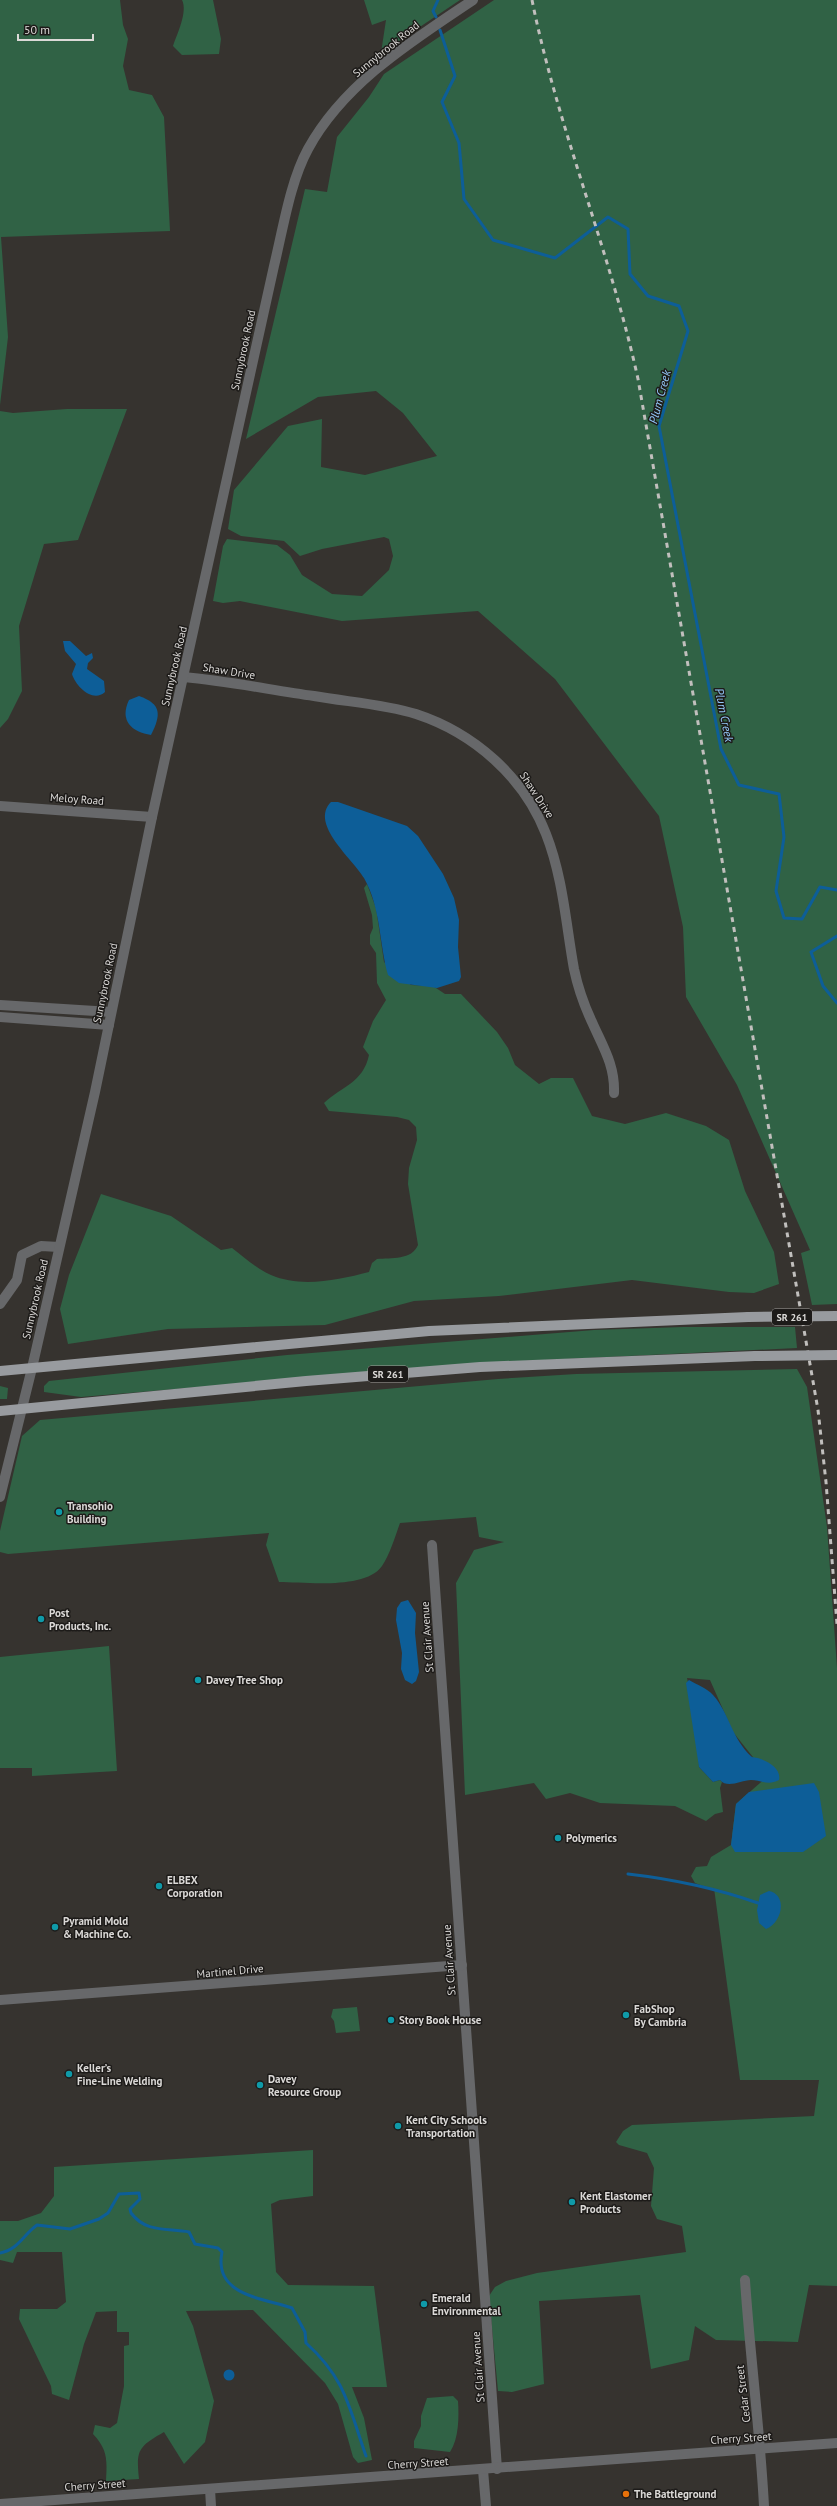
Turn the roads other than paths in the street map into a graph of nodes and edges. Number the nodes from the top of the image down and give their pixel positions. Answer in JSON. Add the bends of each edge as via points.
{"nodes":[{"id":1,"x":473,"y":0,"type":"edge"},
{"id":2,"x":184,"y":677,"type":"junction"},
{"id":3,"x":0,"y":806,"type":"edge"},
{"id":4,"x":152,"y":817,"type":"junction"},
{"id":5,"x":0,"y":1005,"type":"edge"},
{"id":6,"x":111,"y":1012,"type":"junction"},
{"id":7,"x":0,"y":1017,"type":"edge"},
{"id":8,"x":108,"y":1025,"type":"junction"},
{"id":9,"x":614,"y":1093,"type":"dead end"},
{"id":10,"x":59,"y":1247,"type":"junction"},
{"id":11,"x":0,"y":1304,"type":"edge"},
{"id":12,"x":837,"y":1316,"type":"edge"},
{"id":13,"x":837,"y":1355,"type":"edge"},
{"id":14,"x":32,"y":1368,"type":"junction"},
{"id":15,"x":0,"y":1371,"type":"edge"},
{"id":16,"x":21,"y":1409,"type":"junction"},
{"id":17,"x":0,"y":1411,"type":"edge"},
{"id":18,"x":0,"y":1496,"type":"edge"},
{"id":19,"x":432,"y":1545,"type":"dead end"},
{"id":20,"x":462,"y":1965,"type":"junction"},
{"id":21,"x":0,"y":2000,"type":"edge"},
{"id":22,"x":745,"y":2280,"type":"dead end"},
{"id":23,"x":837,"y":2443,"type":"edge"},
{"id":24,"x":761,"y":2448,"type":"junction"},
{"id":25,"x":497,"y":2469,"type":"junction"},
{"id":26,"x":483,"y":2470,"type":"junction"},
{"id":27,"x":210,"y":2489,"type":"junction"},
{"id":28,"x":0,"y":2504,"type":"edge"},
{"id":29,"x":211,"y":2506,"type":"edge"},
{"id":30,"x":486,"y":2506,"type":"edge"},
{"id":31,"x":764,"y":2506,"type":"edge"}],
"edges":[{"from":1,"to":2,"type":"street","name":"Sunnybrook Road","via":[[374,71],[324,124],[302,162],[274,266]]},
{"from":2,"to":4,"type":"street","name":"Sunnybrook Road"},
{"from":2,"to":9,"type":"street","name":"Shaw Drive","via":[[385,707],[415,714],[449,727],[496,761],[515,780],[531,804],[550,845],[577,981],[585,1007],[612,1063]]},
{"from":3,"to":4,"type":"street","name":"Meloy Road"},
{"from":4,"to":6,"type":"street","name":"Sunnybrook Road"},
{"from":5,"to":6,"type":"street"},
{"from":6,"to":8,"type":"street","name":"Sunnybrook Road"},
{"from":7,"to":8,"type":"street"},
{"from":8,"to":10,"type":"street","name":"Sunnybrook Road"},
{"from":10,"to":11,"type":"street","via":[[41,1246],[22,1255],[17,1280]]},
{"from":10,"to":14,"type":"street","name":"Sunnybrook Road"},
{"from":12,"to":14,"type":"main road","number":"SR 261","bridge":true,"via":[[748,1317],[429,1331]]},
{"from":13,"to":16,"type":"main road","number":"SR 261","bridge":true,"via":[[480,1367]]},
{"from":14,"to":15,"type":"main road","number":"SR 261"},
{"from":14,"to":16,"type":"street","name":"Sunnybrook Road"},
{"from":16,"to":17,"type":"main road","number":"SR 261"},
{"from":16,"to":18,"type":"street","name":"Sunnybrook Road"},
{"from":19,"to":20,"type":"street","name":"St Clair Avenue"},
{"from":20,"to":21,"type":"street","name":"Martinel Drive"},
{"from":20,"to":25,"type":"street","name":"St Clair Avenue"},
{"from":22,"to":24,"type":"street","name":"Cedar Street","via":[[751,2365]]},
{"from":23,"to":24,"type":"street","name":"Cherry Street"},
{"from":24,"to":25,"type":"street","name":"Cherry Street"},
{"from":24,"to":31,"type":"street","name":"Cedar Street"},
{"from":25,"to":26,"type":"street","name":"Cherry Street"},
{"from":26,"to":27,"type":"street","name":"Cherry Street"},
{"from":26,"to":30,"type":"street"},
{"from":27,"to":28,"type":"street","name":"Cherry Street"},
{"from":27,"to":29,"type":"street"}]}
